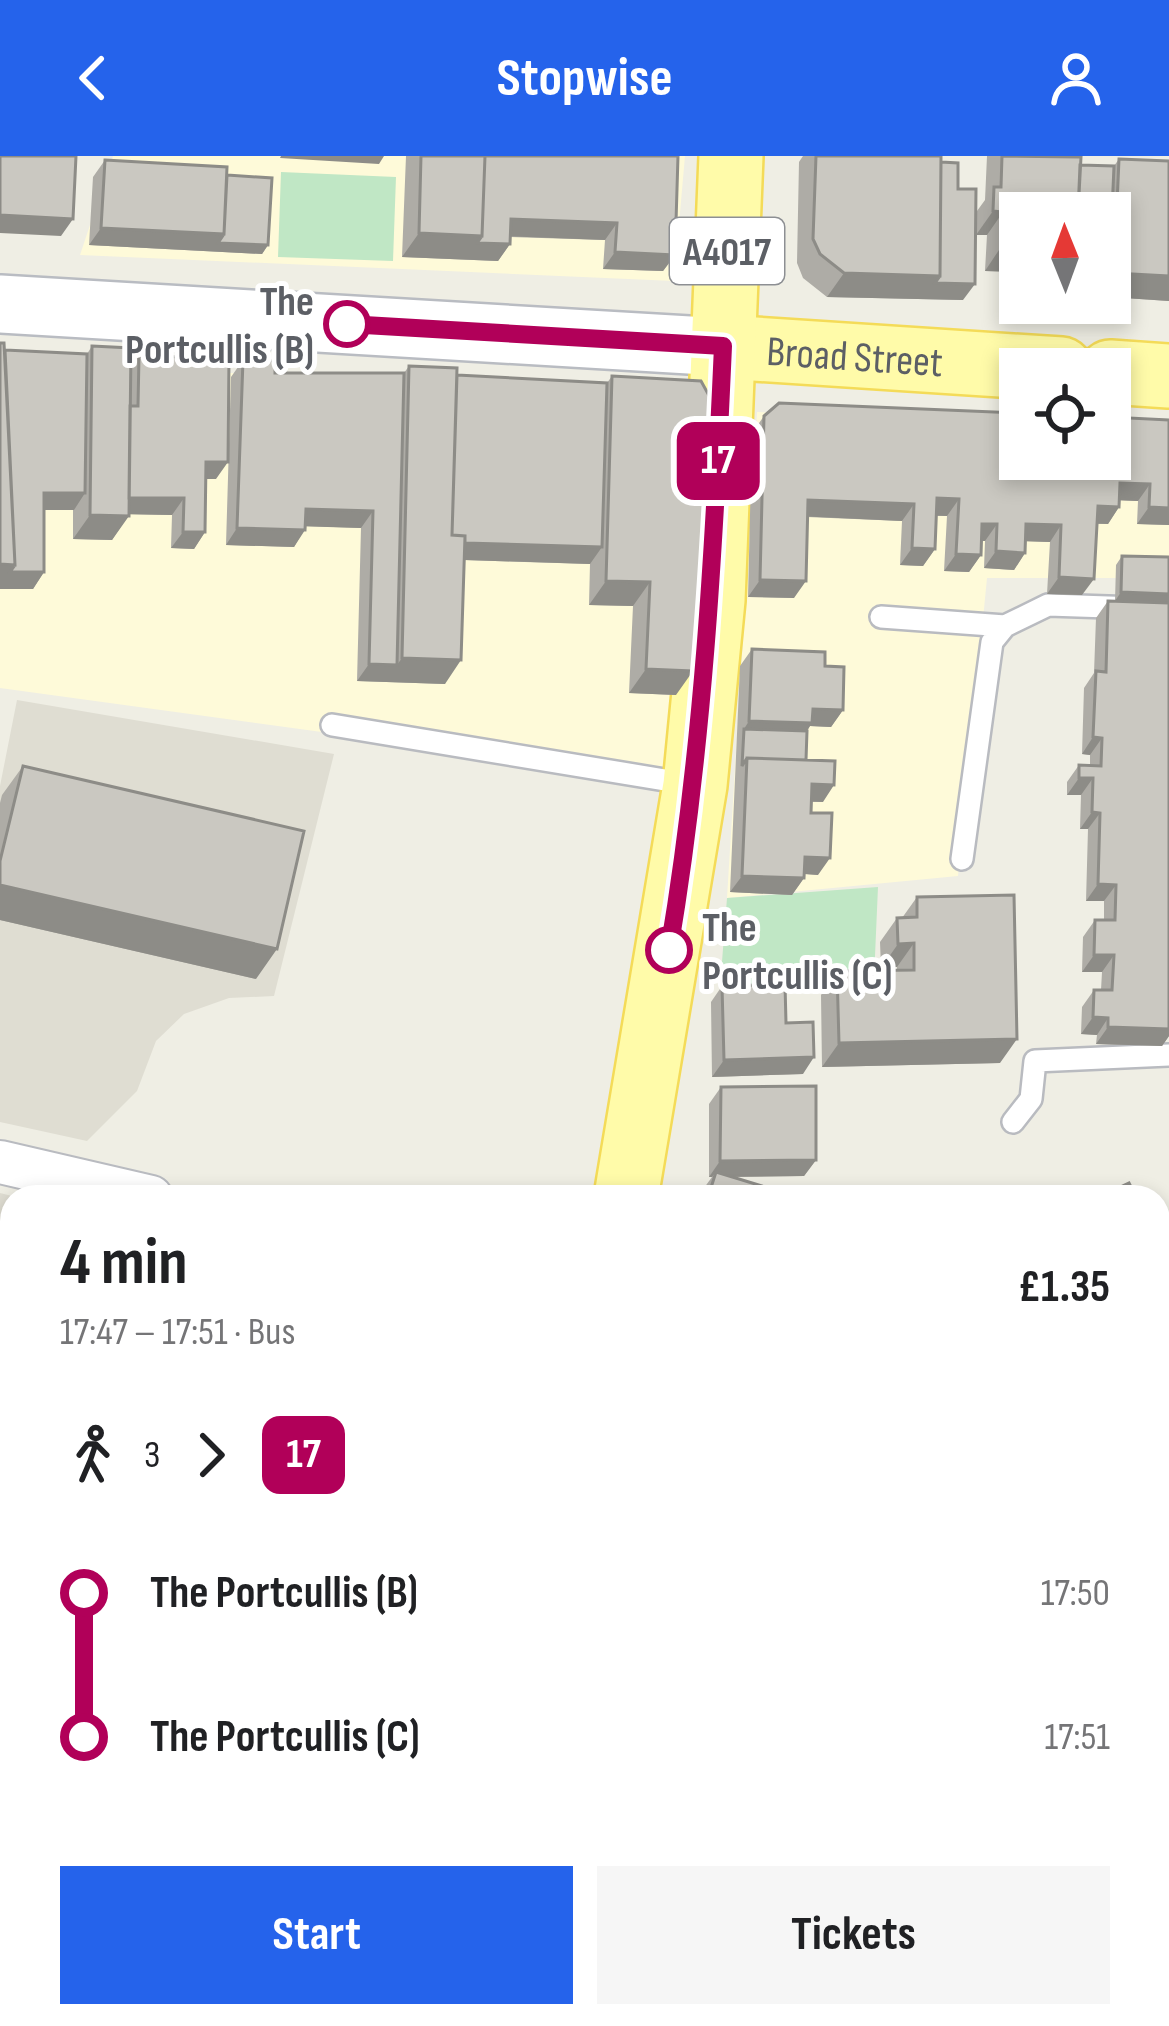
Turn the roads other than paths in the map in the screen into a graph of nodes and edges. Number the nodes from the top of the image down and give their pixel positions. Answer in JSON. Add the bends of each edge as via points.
{"nodes":[{"id":1,"x":731,"y":156,"type":"edge"},
{"id":2,"x":0,"y":304,"type":"edge"},
{"id":3,"x":723,"y":346,"type":"junction"},
{"id":4,"x":999,"y":365,"type":"edge"},
{"id":5,"x":1131,"y":373,"type":"edge"},
{"id":6,"x":1169,"y":376,"type":"edge"},
{"id":7,"x":1169,"y":608,"type":"edge"},
{"id":8,"x":881,"y":617,"type":"dead end"},
{"id":9,"x":1005,"y":626,"type":"junction"},
{"id":10,"x":332,"y":725,"type":"dead end"},
{"id":11,"x":695,"y":785,"type":"junction"},
{"id":12,"x":962,"y":859,"type":"dead end"},
{"id":13,"x":1169,"y":1055,"type":"edge"},
{"id":14,"x":1013,"y":1122,"type":"dead end"},
{"id":15,"x":0,"y":1162,"type":"edge"},
{"id":16,"x":99,"y":1185,"type":"edge"},
{"id":17,"x":628,"y":1185,"type":"edge"}],
"edges":[{"from":1,"to":3,"type":"main road","number":"A4017"},
{"from":2,"to":3,"type":"main road"},
{"from":3,"to":4,"type":"main road","name":"Broad Street"},
{"from":3,"to":11,"type":"main road","number":"A4017","via":[[713,600]]},
{"from":5,"to":6,"type":"main road"},
{"from":7,"to":9,"type":"lane","via":[[1048,605]]},
{"from":8,"to":9,"type":"lane"},
{"from":9,"to":12,"type":"lane","via":[[992,642]]},
{"from":10,"to":11,"type":"lane"},
{"from":11,"to":17,"type":"main road","number":"A4017"},
{"from":13,"to":14,"type":"lane","via":[[1035,1061],[1031,1100]]},
{"from":15,"to":16,"type":"street"}]}
